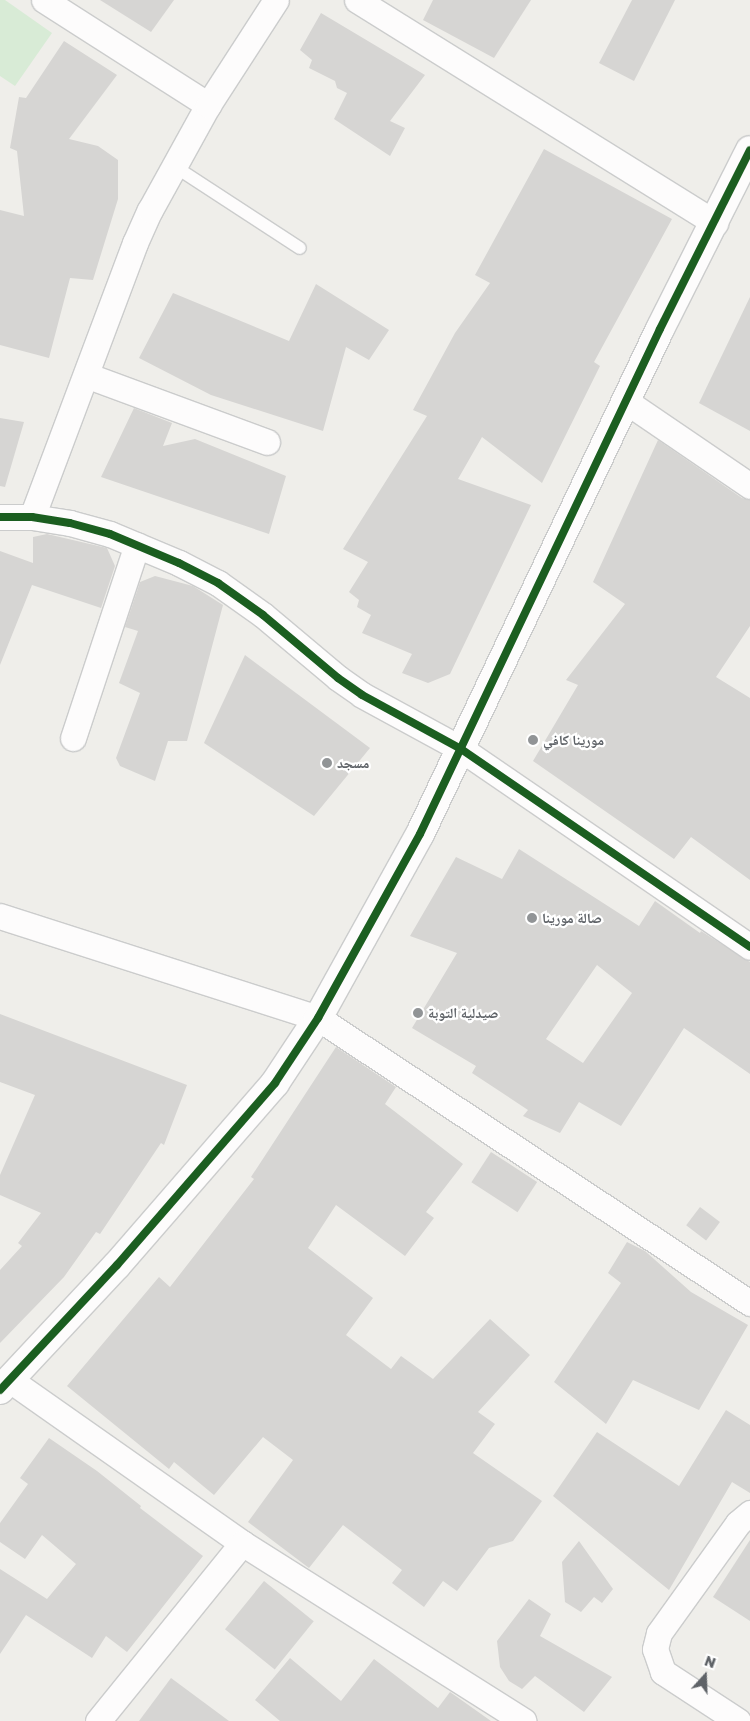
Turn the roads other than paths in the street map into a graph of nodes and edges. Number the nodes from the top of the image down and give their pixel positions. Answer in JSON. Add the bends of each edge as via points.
{"nodes":[{"id":1,"x":44,"y":0,"type":"edge"},
{"id":2,"x":276,"y":0,"type":"edge"},
{"id":3,"x":357,"y":0,"type":"edge"},
{"id":4,"x":208,"y":105,"type":"junction"},
{"id":5,"x":750,"y":150,"type":"edge"},
{"id":6,"x":174,"y":166,"type":"junction"},
{"id":7,"x":715,"y":223,"type":"junction"},
{"id":8,"x":300,"y":248,"type":"dead end"},
{"id":9,"x":86,"y":375,"type":"junction"},
{"id":10,"x":627,"y":402,"type":"junction"},
{"id":11,"x":267,"y":442,"type":"dead end"},
{"id":12,"x":750,"y":486,"type":"edge"},
{"id":13,"x":0,"y":517,"type":"edge"},
{"id":14,"x":32,"y":517,"type":"junction"},
{"id":15,"x":137,"y":545,"type":"junction"},
{"id":16,"x":73,"y":738,"type":"dead end"},
{"id":17,"x":461,"y":749,"type":"junction"},
{"id":18,"x":0,"y":916,"type":"edge"},
{"id":19,"x":750,"y":947,"type":"edge"},
{"id":20,"x":318,"y":1018,"type":"junction"},
{"id":21,"x":750,"y":1303,"type":"edge"},
{"id":22,"x":5,"y":1385,"type":"edge"},
{"id":23,"x":750,"y":1512,"type":"edge"},
{"id":24,"x":242,"y":1543,"type":"junction"},
{"id":25,"x":98,"y":1721,"type":"edge"},
{"id":26,"x":524,"y":1721,"type":"edge"},
{"id":27,"x":738,"y":1721,"type":"edge"}],
"edges":[{"from":1,"to":4,"type":"street"},
{"from":2,"to":4,"type":"street"},
{"from":3,"to":7,"type":"street"},
{"from":4,"to":6,"type":"street"},
{"from":5,"to":7,"type":"street"},
{"from":6,"to":8,"type":"lane"},
{"from":6,"to":9,"type":"street","via":[[135,244]]},
{"from":7,"to":10,"type":"street","via":[[660,329]]},
{"from":9,"to":11,"type":"street"},
{"from":9,"to":14,"type":"street"},
{"from":10,"to":12,"type":"street"},
{"from":10,"to":17,"type":"street"},
{"from":13,"to":14,"type":"street"},
{"from":14,"to":15,"type":"street","via":[[70,522]]},
{"from":15,"to":16,"type":"street"},
{"from":15,"to":17,"type":"street","via":[[218,583],[263,615],[362,696]]},
{"from":17,"to":19,"type":"street"},
{"from":17,"to":20,"type":"street","via":[[415,842]]},
{"from":18,"to":20,"type":"street"},
{"from":20,"to":21,"type":"street"},
{"from":20,"to":22,"type":"street","via":[[275,1083],[117,1265]]},
{"from":22,"to":24,"type":"street"},
{"from":23,"to":27,"type":"street","via":[[738,1523],[659,1633],[655,1649],[663,1672]]},
{"from":24,"to":25,"type":"street"},
{"from":24,"to":26,"type":"street"}]}
